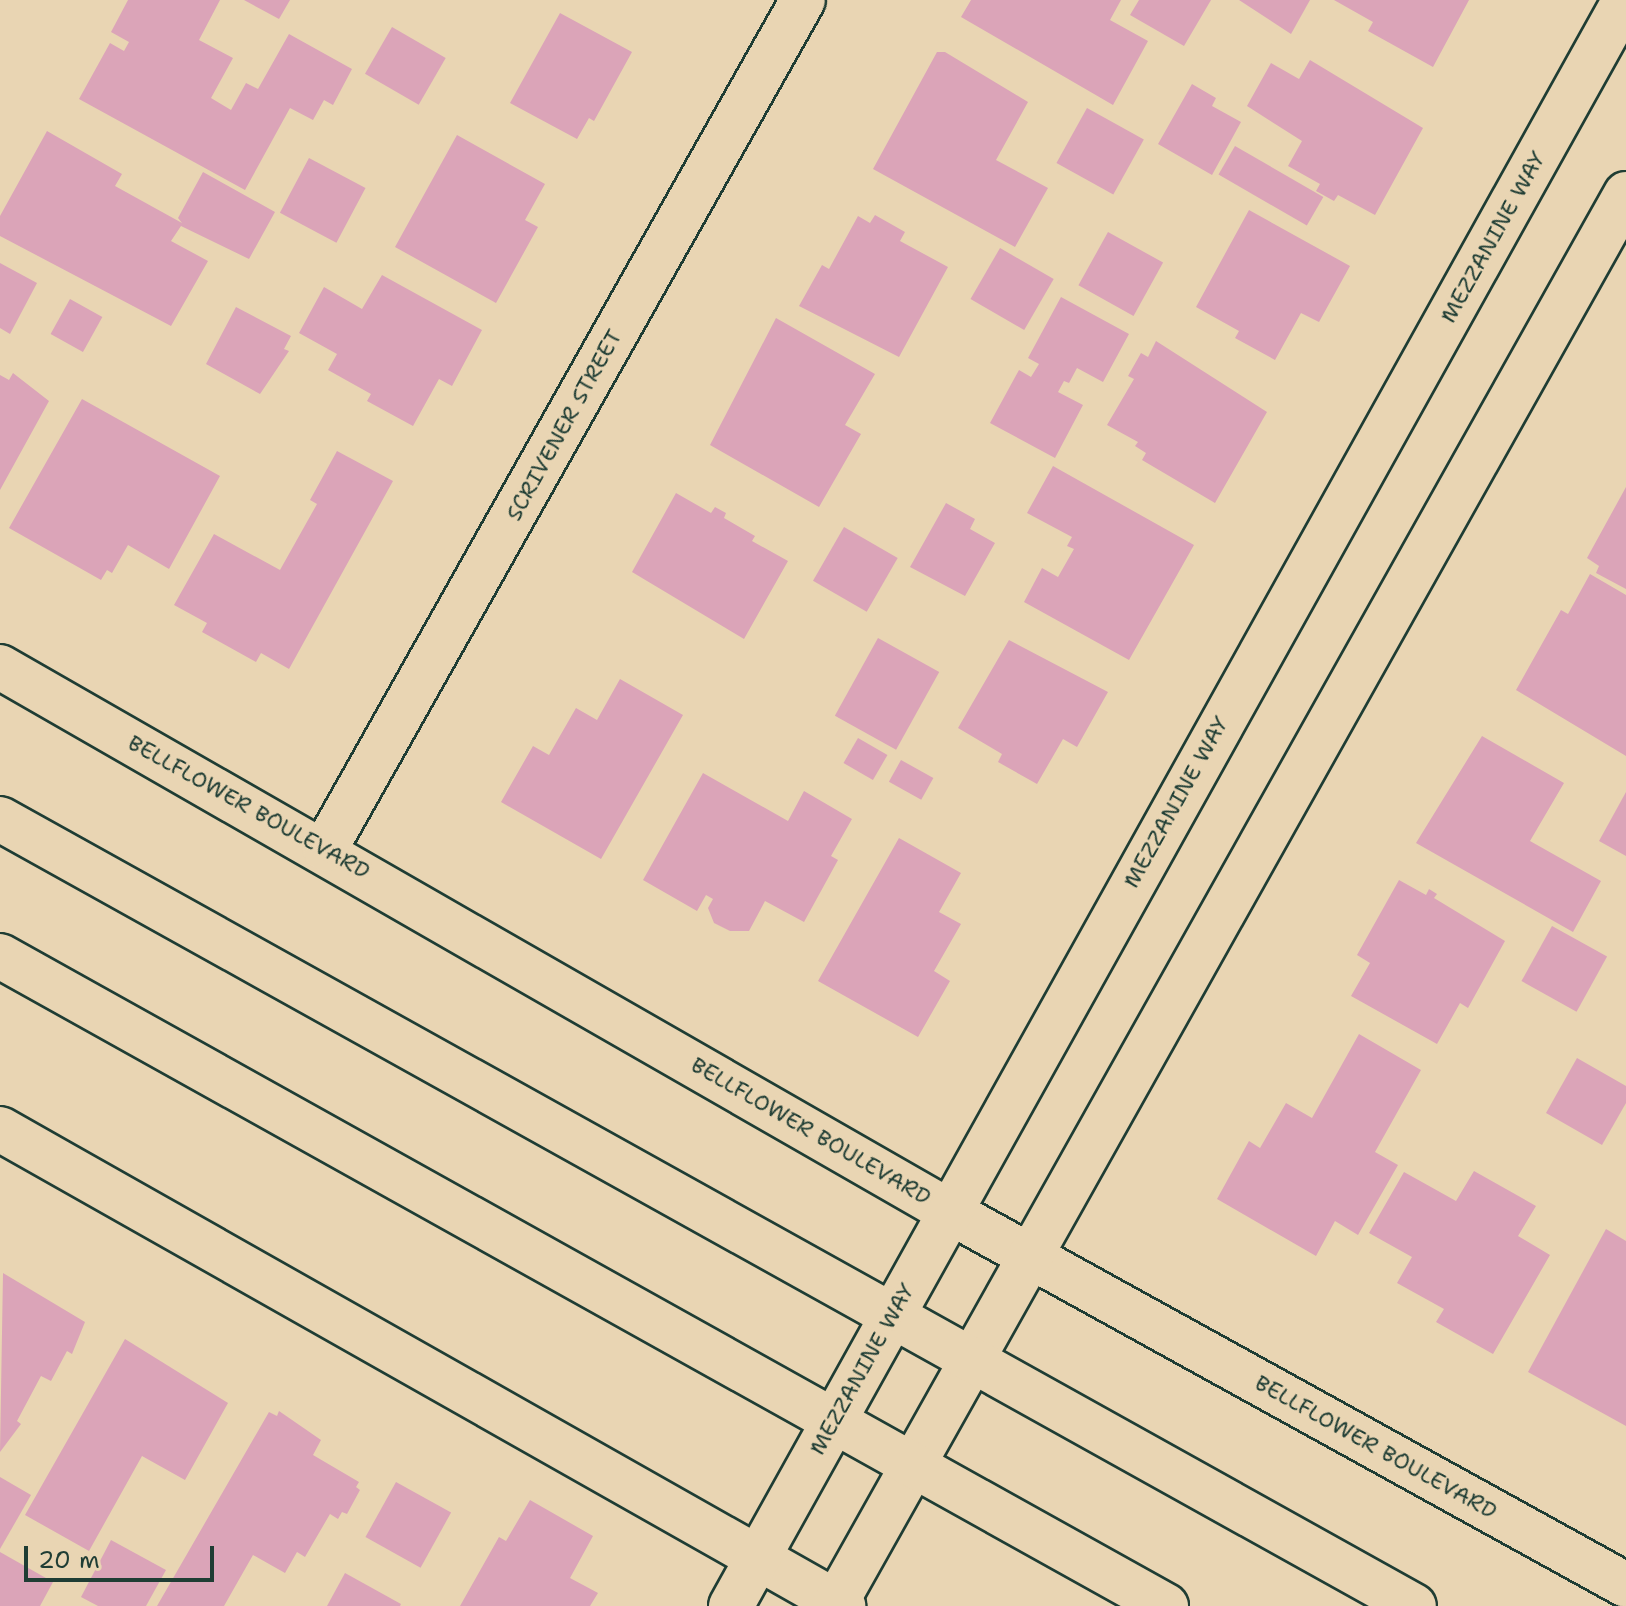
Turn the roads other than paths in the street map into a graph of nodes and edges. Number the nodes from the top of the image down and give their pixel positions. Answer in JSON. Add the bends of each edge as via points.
{"nodes":[{"id":1,"x":803,"y":0,"type":"edge"},
{"id":2,"x":1625,"y":0,"type":"edge"},
{"id":3,"x":1626,"y":194,"type":"edge"},
{"id":4,"x":0,"y":667,"type":"edge"},
{"id":5,"x":0,"y":819,"type":"edge"},
{"id":6,"x":325,"y":849,"type":"junction"},
{"id":7,"x":0,"y":956,"type":"edge"},
{"id":8,"x":0,"y":1129,"type":"edge"},
{"id":9,"x":950,"y":1212,"type":"junction"},
{"id":10,"x":1031,"y":1256,"type":"junction"},
{"id":11,"x":892,"y":1312,"type":"junction"},
{"id":12,"x":974,"y":1358,"type":"junction"},
{"id":13,"x":833,"y":1420,"type":"junction"},
{"id":14,"x":915,"y":1465,"type":"junction"},
{"id":15,"x":757,"y":1558,"type":"junction"},
{"id":16,"x":1626,"y":1585,"type":"edge"},
{"id":17,"x":838,"y":1605,"type":"edge"},
{"id":18,"x":731,"y":1606,"type":"edge"},
{"id":19,"x":1166,"y":1606,"type":"edge"},
{"id":20,"x":1414,"y":1606,"type":"edge"}],
"edges":[{"from":1,"to":6,"type":"street","name":"SCRIVENER STREET"},
{"from":2,"to":9,"type":"street","name":"MEZZANINE WAY"},
{"from":3,"to":10,"type":"street"},
{"from":4,"to":6,"type":"street","name":"BELLFLOWER BOULEVARD"},
{"from":5,"to":11,"type":"street"},
{"from":6,"to":9,"type":"street","name":"BELLFLOWER BOULEVARD"},
{"from":7,"to":13,"type":"street"},
{"from":8,"to":15,"type":"street"},
{"from":9,"to":10,"type":"street","name":"BELLFLOWER BOULEVARD"},
{"from":9,"to":11,"type":"street","name":"MEZZANINE WAY"},
{"from":10,"to":12,"type":"street"},
{"from":10,"to":16,"type":"street","name":"BELLFLOWER BOULEVARD"},
{"from":11,"to":12,"type":"street"},
{"from":11,"to":13,"type":"street","name":"MEZZANINE WAY"},
{"from":12,"to":14,"type":"street"},
{"from":12,"to":20,"type":"street"},
{"from":13,"to":14,"type":"street"},
{"from":13,"to":15,"type":"street","name":"MEZZANINE WAY"},
{"from":14,"to":17,"type":"street"},
{"from":14,"to":19,"type":"street"},
{"from":15,"to":17,"type":"street"},
{"from":15,"to":18,"type":"street","name":"MEZZANINE WAY"}]}
